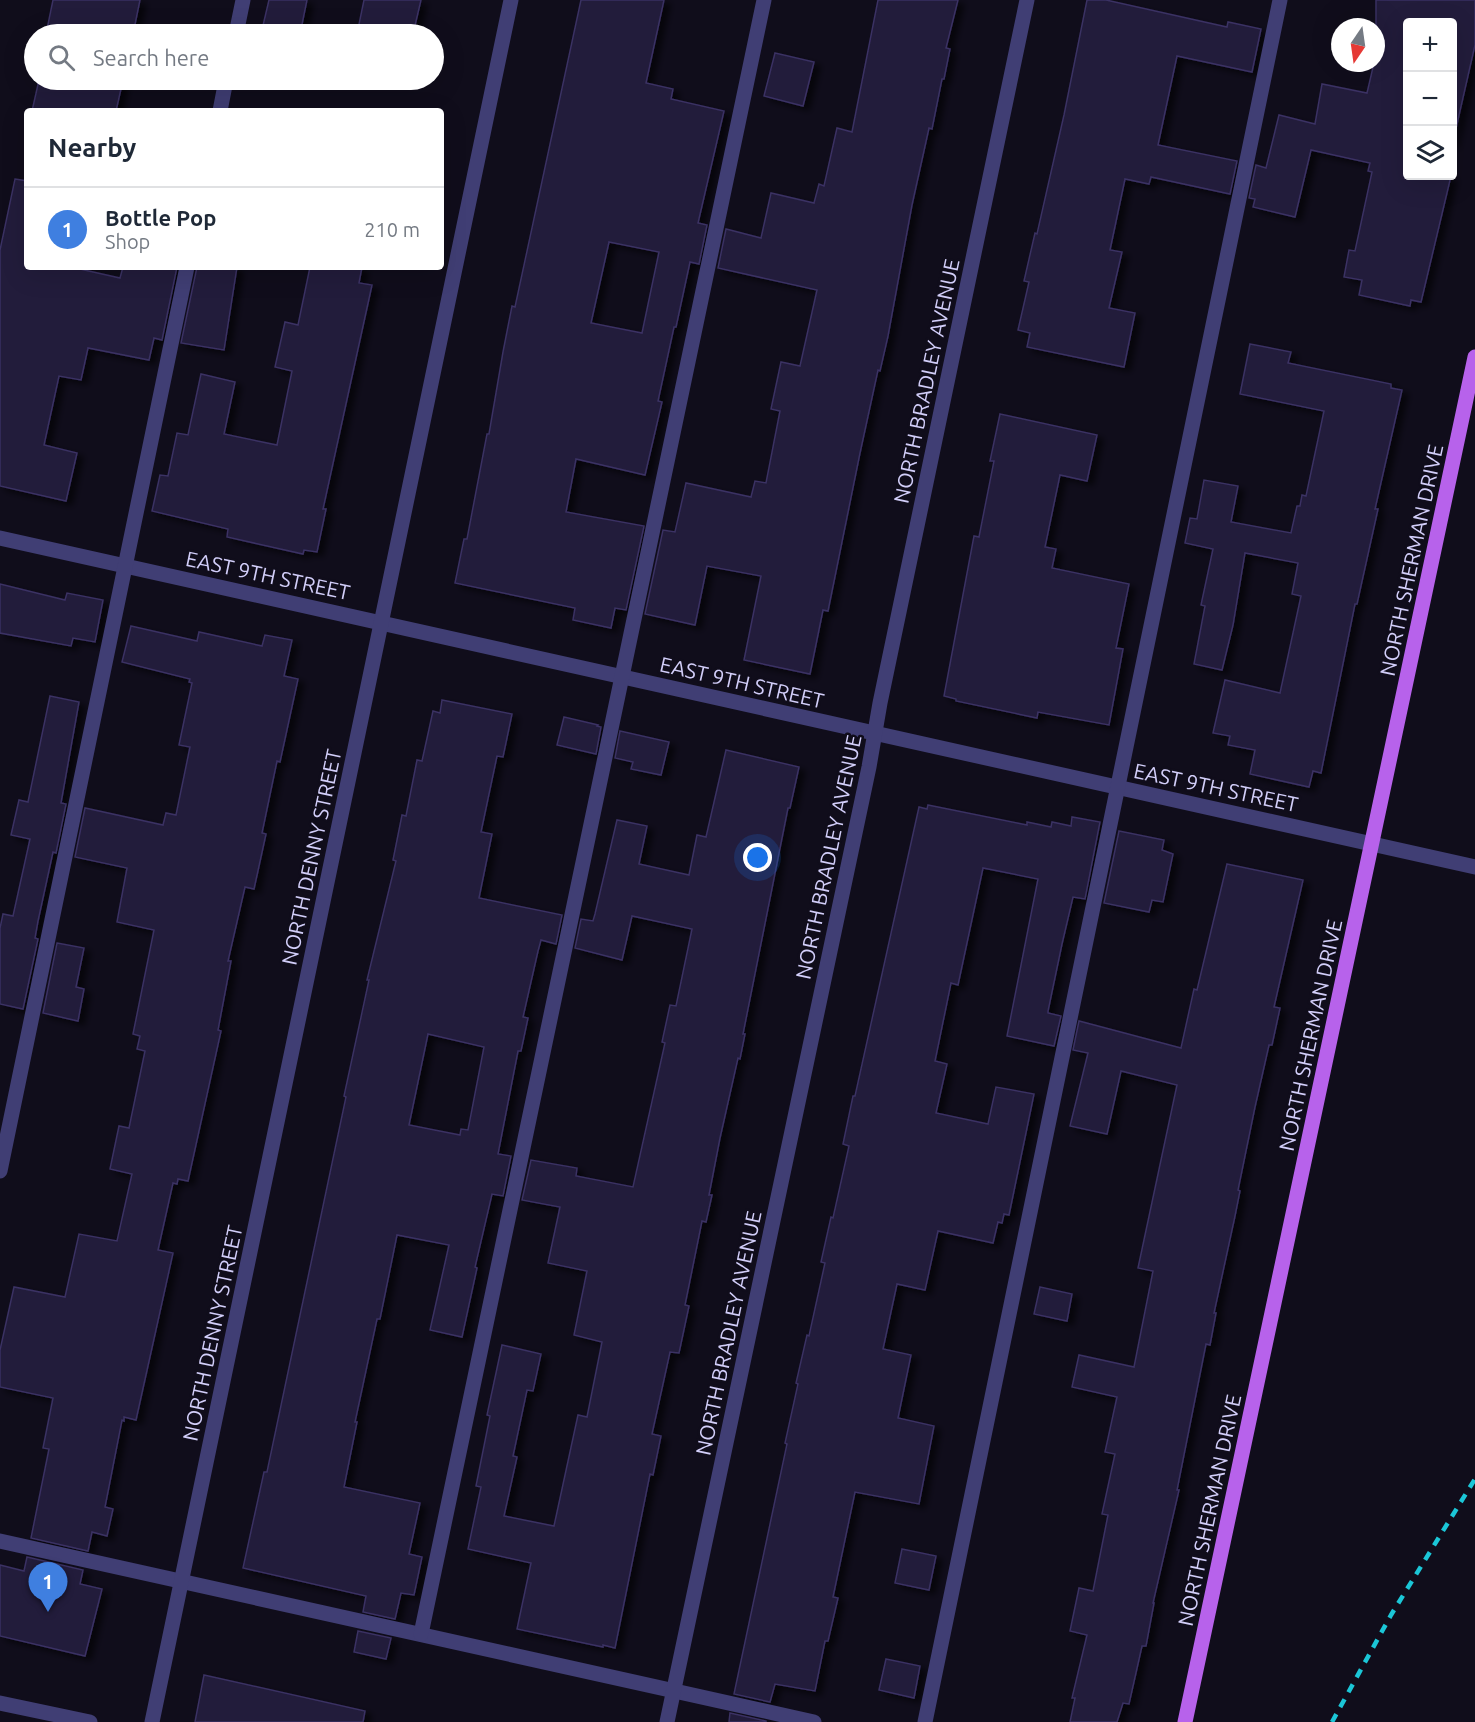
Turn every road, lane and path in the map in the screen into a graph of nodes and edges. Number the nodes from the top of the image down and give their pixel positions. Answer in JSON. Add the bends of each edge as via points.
{"nodes":[{"id":1,"x":243,"y":0,"type":"edge"},
{"id":2,"x":511,"y":0,"type":"edge"},
{"id":3,"x":764,"y":0,"type":"edge"},
{"id":4,"x":1027,"y":0,"type":"edge"},
{"id":5,"x":1280,"y":0,"type":"edge"},
{"id":6,"x":238,"y":24,"type":"edge"},
{"id":7,"x":224,"y":90,"type":"edge"},
{"id":8,"x":221,"y":108,"type":"edge"},
{"id":9,"x":186,"y":270,"type":"edge"},
{"id":10,"x":1475,"y":357,"type":"edge"},
{"id":11,"x":0,"y":538,"type":"edge"},
{"id":12,"x":125,"y":565,"type":"junction"},
{"id":13,"x":382,"y":622,"type":"junction"},
{"id":14,"x":622,"y":676,"type":"junction"},
{"id":15,"x":874,"y":733,"type":"junction"},
{"id":16,"x":1118,"y":787,"type":"junction"},
{"id":17,"x":1372,"y":843,"type":"junction"},
{"id":18,"x":1475,"y":867,"type":"edge"},
{"id":19,"x":0,"y":1171,"type":"edge"},
{"id":20,"x":0,"y":1541,"type":"edge"},
{"id":21,"x":181,"y":1581,"type":"junction"},
{"id":22,"x":421,"y":1634,"type":"junction"},
{"id":23,"x":674,"y":1691,"type":"junction"},
{"id":24,"x":0,"y":1702,"type":"edge"},
{"id":25,"x":90,"y":1722,"type":"edge"},
{"id":26,"x":152,"y":1722,"type":"edge"},
{"id":27,"x":667,"y":1722,"type":"edge"},
{"id":28,"x":814,"y":1722,"type":"edge"},
{"id":29,"x":925,"y":1722,"type":"edge"},
{"id":30,"x":1185,"y":1722,"type":"edge"}],
"edges":[{"from":1,"to":6,"type":"street"},
{"from":2,"to":13,"type":"street","name":"NORTH DENNY STREET"},
{"from":3,"to":14,"type":"street"},
{"from":4,"to":15,"type":"street","name":"NORTH BRADLEY AVENUE"},
{"from":5,"to":16,"type":"street"},
{"from":7,"to":8,"type":"street"},
{"from":9,"to":12,"type":"street"},
{"from":10,"to":17,"type":"main road","name":"NORTH SHERMAN DRIVE"},
{"from":11,"to":12,"type":"street","name":"EAST 9TH STREET"},
{"from":12,"to":13,"type":"street","name":"EAST 9TH STREET"},
{"from":12,"to":19,"type":"street"},
{"from":13,"to":14,"type":"street","name":"EAST 9TH STREET"},
{"from":13,"to":21,"type":"street","name":"NORTH DENNY STREET"},
{"from":14,"to":15,"type":"street","name":"EAST 9TH STREET"},
{"from":14,"to":22,"type":"street"},
{"from":15,"to":16,"type":"street","name":"EAST 9TH STREET"},
{"from":15,"to":23,"type":"street","name":"NORTH BRADLEY AVENUE"},
{"from":16,"to":17,"type":"street","name":"EAST 9TH STREET"},
{"from":16,"to":29,"type":"street"},
{"from":17,"to":18,"type":"street","name":"EAST 9TH STREET"},
{"from":17,"to":30,"type":"main road","name":"NORTH SHERMAN DRIVE"},
{"from":20,"to":21,"type":"street"},
{"from":21,"to":22,"type":"street"},
{"from":21,"to":26,"type":"street","name":"NORTH DENNY STREET"},
{"from":22,"to":23,"type":"street"},
{"from":23,"to":27,"type":"street","name":"NORTH BRADLEY AVENUE"},
{"from":23,"to":28,"type":"street"},
{"from":24,"to":25,"type":"street"}]}
